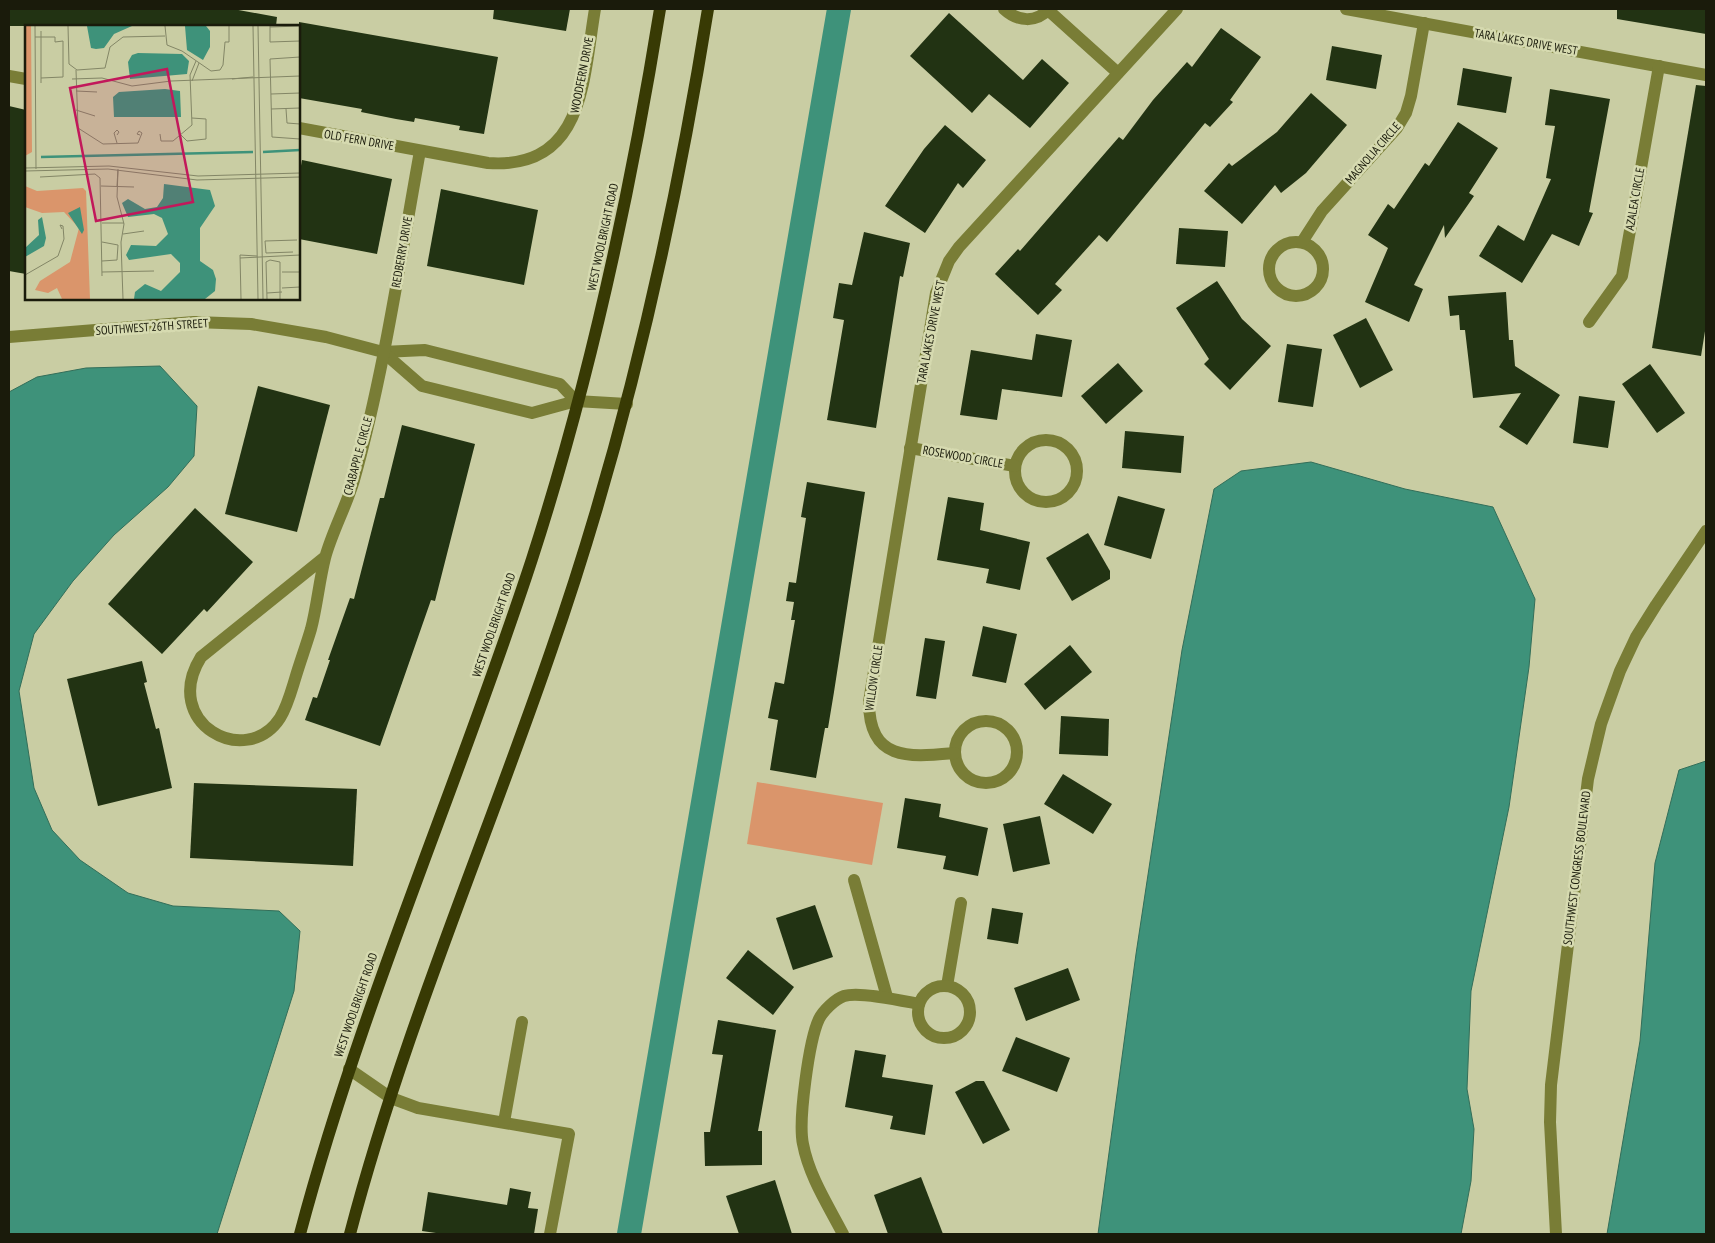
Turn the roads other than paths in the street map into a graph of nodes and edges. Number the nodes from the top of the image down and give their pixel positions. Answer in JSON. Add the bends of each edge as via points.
{"nodes":[{"id":1,"x":595,"y":9,"type":"edge"},
{"id":2,"x":660,"y":9,"type":"edge"},
{"id":3,"x":708,"y":9,"type":"edge"},
{"id":4,"x":1004,"y":9,"type":"edge"},
{"id":5,"x":1177,"y":9,"type":"edge"},
{"id":6,"x":1346,"y":9,"type":"edge"},
{"id":7,"x":1049,"y":10,"type":"edge"},
{"id":8,"x":1424,"y":23,"type":"junction"},
{"id":9,"x":1659,"y":66,"type":"junction"},
{"id":10,"x":1118,"y":73,"type":"junction"},
{"id":11,"x":1706,"y":74,"type":"edge"},
{"id":12,"x":9,"y":76,"type":"edge"},
{"id":13,"x":25,"y":79,"type":"edge"},
{"id":14,"x":300,"y":128,"type":"edge"},
{"id":15,"x":420,"y":151,"type":"junction"},
{"id":16,"x":1302,"y":242,"type":"junction"},
{"id":17,"x":1589,"y":322,"type":"dead end"},
{"id":18,"x":9,"y":338,"type":"edge"},
{"id":19,"x":383,"y":352,"type":"junction"},
{"id":20,"x":576,"y":401,"type":"junction"},
{"id":21,"x":627,"y":404,"type":"junction"},
{"id":22,"x":910,"y":448,"type":"junction"},
{"id":23,"x":1015,"y":466,"type":"junction"},
{"id":24,"x":1706,"y":531,"type":"edge"},
{"id":25,"x":325,"y":557,"type":"junction"},
{"id":26,"x":882,"y":623,"type":"joint"},
{"id":27,"x":955,"y":753,"type":"junction"},
{"id":28,"x":854,"y":880,"type":"dead end"},
{"id":29,"x":961,"y":903,"type":"dead end"},
{"id":30,"x":947,"y":986,"type":"junction"},
{"id":31,"x":887,"y":997,"type":"junction"},
{"id":32,"x":919,"y":1004,"type":"junction"},
{"id":33,"x":522,"y":1022,"type":"dead end"},
{"id":34,"x":349,"y":1069,"type":"junction"},
{"id":35,"x":390,"y":1098,"type":"junction"},
{"id":36,"x":504,"y":1122,"type":"junction"},
{"id":37,"x":300,"y":1234,"type":"edge"},
{"id":38,"x":350,"y":1234,"type":"edge"},
{"id":39,"x":550,"y":1234,"type":"edge"},
{"id":40,"x":843,"y":1234,"type":"edge"},
{"id":41,"x":1556,"y":1234,"type":"edge"}],
"edges":[{"from":1,"to":15,"type":"street","name":"WOODFERN DRIVE","via":[[575,116],[553,145],[522,162],[506,164]]},
{"from":2,"to":20,"type":"main road","name":"WEST WOOLBRIGHT ROAD","via":[[610,272]]},
{"from":3,"to":21,"type":"main road","via":[[670,221]]},
{"from":4,"to":7,"type":"street","via":[[1021,19],[1040,16]]},
{"from":5,"to":10,"type":"street","name":"TARA LAKES DRIVE WEST"},
{"from":6,"to":8,"type":"street","name":"TARA LAKES DRIVE WEST"},
{"from":7,"to":10,"type":"street"},
{"from":8,"to":9,"type":"street","name":"TARA LAKES DRIVE WEST"},
{"from":8,"to":16,"type":"street","name":"MAGNOLIA CIRCLE","via":[[1406,112],[1397,128],[1322,211]]},
{"from":9,"to":11,"type":"street","name":"TARA LAKES DRIVE WEST"},
{"from":9,"to":17,"type":"street","name":"AZALEA CIRCLE","via":[[1622,276]]},
{"from":10,"to":22,"type":"street","name":"TARA LAKES DRIVE WEST","via":[[949,261],[936,293]]},
{"from":12,"to":13,"type":"street"},
{"from":14,"to":15,"type":"street","name":"OLD FERN DRIVE"},
{"from":15,"to":19,"type":"street","name":"REDBERRY DRIVE"},
{"from":16,"to":16,"type":"street","via":[[1283,245],[1271,259],[1270,278],[1282,293],[1291,296],[1310,293],[1317,287],[1324,270],[1318,252]]},
{"from":18,"to":19,"type":"street","name":"SOUTHWEST 26TH STREET","via":[[194,322],[251,324],[326,337]]},
{"from":19,"to":20,"type":"street","name":"SOUTHWEST 26TH STREET","via":[[425,350],[560,384]]},
{"from":19,"to":20,"type":"street","name":"SOUTHWEST 26TH STREET","via":[[422,386],[441,391],[532,413]]},
{"from":19,"to":25,"type":"street","name":"CRABAPPLE CIRCLE","via":[[353,482]]},
{"from":20,"to":21,"type":"street","name":"SOUTHWEST 26TH STREET"},
{"from":20,"to":34,"type":"main road","name":"WEST WOOLBRIGHT ROAD","via":[[556,481],[508,628]]},
{"from":21,"to":35,"type":"main road","via":[[552,650]]},
{"from":22,"to":23,"type":"street","name":"ROSEWOOD CIRCLE"},
{"from":22,"to":26,"type":"street","name":"TARA LAKES DRIVE WEST"},
{"from":23,"to":23,"type":"street","name":"ROSEWOOD CIRCLE","via":[[1018,485],[1028,496],[1041,502],[1051,502],[1068,494],[1077,477],[1077,466],[1069,449],[1051,440],[1042,440],[1024,448]]},
{"from":24,"to":41,"type":"street","name":"SOUTHWEST CONGRESS BOULEVARD","via":[[1656,605],[1628,654],[1601,724],[1588,779],[1551,1085]]},
{"from":25,"to":25,"type":"street","name":"CRABAPPLE CIRCLE","via":[[311,628],[280,718],[269,730],[246,739],[223,738],[208,730],[190,703],[192,671],[201,657]]},
{"from":26,"to":27,"type":"street","name":"WILLOW CIRCLE","via":[[869,702],[869,718],[874,733],[884,746],[898,754],[913,757]]},
{"from":27,"to":27,"type":"street","via":[[962,771],[977,782],[987,784],[1006,776],[1016,760],[1017,751],[1011,732],[985,720],[967,727],[956,743]]},
{"from":28,"to":31,"type":"street"},
{"from":29,"to":30,"type":"street"},
{"from":30,"to":32,"type":"street","via":[[930,990]]},
{"from":30,"to":32,"type":"street","via":[[963,994],[970,1011],[965,1028],[958,1034],[941,1038],[932,1035],[920,1022]]},
{"from":31,"to":32,"type":"street"},
{"from":31,"to":40,"type":"street","via":[[844,995],[820,1018],[814,1035],[803,1105],[802,1143],[814,1176]]},
{"from":33,"to":36,"type":"street"},
{"from":34,"to":35,"type":"street"},
{"from":34,"to":37,"type":"main road","name":"WEST WOOLBRIGHT ROAD"},
{"from":35,"to":36,"type":"street","via":[[418,1108]]},
{"from":35,"to":38,"type":"main road"},
{"from":36,"to":39,"type":"street","via":[[568,1134]]}]}
